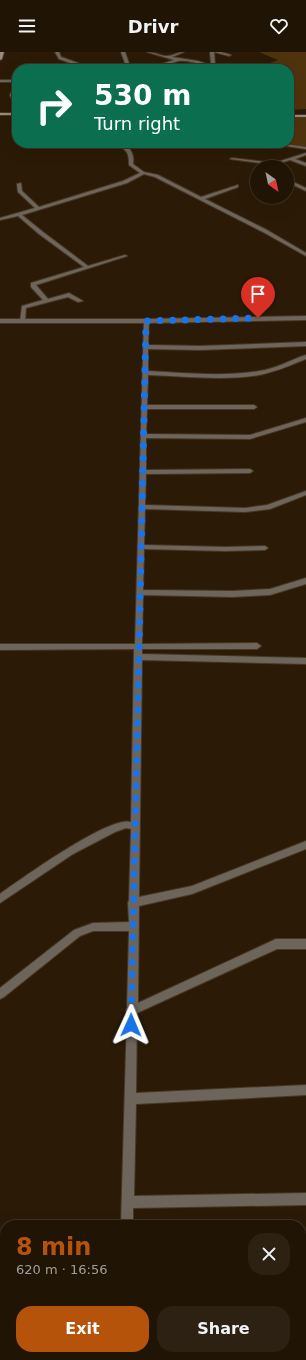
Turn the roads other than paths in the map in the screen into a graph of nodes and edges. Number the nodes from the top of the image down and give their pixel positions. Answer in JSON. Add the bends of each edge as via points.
{"nodes":[{"id":1,"x":2,"y":52,"type":"edge"},
{"id":2,"x":57,"y":52,"type":"edge"},
{"id":3,"x":123,"y":52,"type":"edge"},
{"id":4,"x":149,"y":52,"type":"edge"},
{"id":5,"x":182,"y":52,"type":"edge"},
{"id":6,"x":212,"y":52,"type":"edge"},
{"id":7,"x":216,"y":52,"type":"edge"},
{"id":8,"x":229,"y":56,"type":"dead end"},
{"id":9,"x":169,"y":57,"type":"junction"},
{"id":10,"x":0,"y":59,"type":"edge"},
{"id":11,"x":178,"y":60,"type":"junction"},
{"id":12,"x":77,"y":64,"type":"edge"},
{"id":13,"x":127,"y":64,"type":"edge"},
{"id":14,"x":166,"y":64,"type":"edge"},
{"id":15,"x":205,"y":64,"type":"edge"},
{"id":16,"x":213,"y":64,"type":"edge"},
{"id":17,"x":0,"y":81,"type":"edge"},
{"id":18,"x":12,"y":81,"type":"edge"},
{"id":19,"x":0,"y":115,"type":"edge"},
{"id":20,"x":12,"y":115,"type":"edge"},
{"id":21,"x":294,"y":115,"type":"edge"},
{"id":22,"x":306,"y":115,"type":"edge"},
{"id":23,"x":294,"y":146,"type":"edge"},
{"id":24,"x":126,"y":148,"type":"edge"},
{"id":25,"x":306,"y":148,"type":"edge"},
{"id":26,"x":306,"y":154,"type":"edge"},
{"id":27,"x":232,"y":159,"type":"dead end"},
{"id":28,"x":291,"y":159,"type":"joint"},
{"id":29,"x":250,"y":162,"type":"edge"},
{"id":30,"x":306,"y":165,"type":"edge"},
{"id":31,"x":144,"y":173,"type":"junction"},
{"id":32,"x":19,"y":184,"type":"dead end"},
{"id":33,"x":294,"y":184,"type":"edge"},
{"id":34,"x":236,"y":186,"type":"dead end"},
{"id":35,"x":306,"y":190,"type":"edge"},
{"id":36,"x":200,"y":200,"type":"junction"},
{"id":37,"x":38,"y":209,"type":"junction"},
{"id":38,"x":19,"y":214,"type":"junction"},
{"id":39,"x":0,"y":219,"type":"edge"},
{"id":40,"x":306,"y":255,"type":"edge"},
{"id":41,"x":125,"y":256,"type":"dead end"},
{"id":42,"x":87,"y":267,"type":"junction"},
{"id":43,"x":47,"y":300,"type":"junction"},
{"id":44,"x":80,"y":301,"type":"dead end"},
{"id":45,"x":306,"y":318,"type":"edge"},
{"id":46,"x":0,"y":321,"type":"edge"},
{"id":47,"x":22,"y":321,"type":"junction"},
{"id":48,"x":146,"y":321,"type":"junction"},
{"id":49,"x":306,"y":344,"type":"edge"},
{"id":50,"x":146,"y":347,"type":"junction"},
{"id":51,"x":306,"y":357,"type":"edge"},
{"id":52,"x":145,"y":373,"type":"junction"},
{"id":53,"x":144,"y":407,"type":"junction"},
{"id":54,"x":254,"y":407,"type":"dead end"},
{"id":55,"x":306,"y":420,"type":"edge"},
{"id":56,"x":143,"y":436,"type":"junction"},
{"id":57,"x":250,"y":471,"type":"dead end"},
{"id":58,"x":142,"y":472,"type":"junction"},
{"id":59,"x":306,"y":493,"type":"edge"},
{"id":60,"x":142,"y":507,"type":"junction"},
{"id":61,"x":140,"y":547,"type":"junction"},
{"id":62,"x":265,"y":548,"type":"dead end"},
{"id":63,"x":306,"y":581,"type":"edge"},
{"id":64,"x":139,"y":592,"type":"junction"},
{"id":65,"x":138,"y":646,"type":"junction"},
{"id":66,"x":257,"y":646,"type":"dead end"},
{"id":67,"x":0,"y":647,"type":"edge"},
{"id":68,"x":138,"y":657,"type":"junction"},
{"id":69,"x":306,"y":661,"type":"edge"},
{"id":70,"x":135,"y":827,"type":"junction"},
{"id":71,"x":306,"y":845,"type":"edge"},
{"id":72,"x":0,"y":899,"type":"edge"},
{"id":73,"x":133,"y":903,"type":"junction"},
{"id":74,"x":133,"y":926,"type":"junction"},
{"id":75,"x":306,"y":944,"type":"edge"},
{"id":76,"x":0,"y":994,"type":"edge"},
{"id":77,"x":131,"y":1011,"type":"junction"},
{"id":78,"x":306,"y":1090,"type":"edge"},
{"id":79,"x":131,"y":1099,"type":"junction"},
{"id":80,"x":306,"y":1199,"type":"edge"},
{"id":81,"x":128,"y":1202,"type":"junction"},
{"id":82,"x":127,"y":1220,"type":"edge"}],
"edges":[{"from":1,"to":10,"type":"main road"},
{"from":2,"to":12,"type":"street","via":[[60,58]]},
{"from":3,"to":13,"type":"street"},
{"from":4,"to":9,"type":"street"},
{"from":5,"to":9,"type":"street"},
{"from":6,"to":16,"type":"street"},
{"from":7,"to":8,"type":"street"},
{"from":9,"to":11,"type":"street"},
{"from":11,"to":14,"type":"street"},
{"from":11,"to":15,"type":"street"},
{"from":17,"to":18,"type":"street"},
{"from":19,"to":20,"type":"main road"},
{"from":21,"to":22,"type":"main road"},
{"from":23,"to":25,"type":"street"},
{"from":24,"to":31,"type":"street","via":[[130,151],[131,164]]},
{"from":26,"to":28,"type":"street"},
{"from":27,"to":29,"type":"street"},
{"from":28,"to":30,"type":"street"},
{"from":31,"to":36,"type":"street","via":[[156,176]]},
{"from":31,"to":37,"type":"street","via":[[125,182]]},
{"from":32,"to":37,"type":"street","via":[[20,191]]},
{"from":33,"to":35,"type":"street"},
{"from":34,"to":36,"type":"street"},
{"from":36,"to":40,"type":"street","via":[[265,231]]},
{"from":37,"to":38,"type":"street"},
{"from":38,"to":39,"type":"street"},
{"from":38,"to":42,"type":"street","via":[[40,233]]},
{"from":41,"to":42,"type":"street"},
{"from":42,"to":43,"type":"street","via":[[33,284]]},
{"from":43,"to":44,"type":"street","via":[[69,295]]},
{"from":43,"to":47,"type":"street","via":[[24,307]]},
{"from":45,"to":48,"type":"street"},
{"from":46,"to":47,"type":"street"},
{"from":47,"to":48,"type":"street"},
{"from":48,"to":50,"type":"street"},
{"from":49,"to":50,"type":"street","via":[[213,348]]},
{"from":50,"to":52,"type":"street"},
{"from":51,"to":52,"type":"street","via":[[277,369],[259,373]]},
{"from":52,"to":53,"type":"street"},
{"from":53,"to":54,"type":"street"},
{"from":53,"to":56,"type":"street"},
{"from":55,"to":56,"type":"street","via":[[250,437]]},
{"from":56,"to":58,"type":"street"},
{"from":57,"to":58,"type":"street"},
{"from":58,"to":60,"type":"street"},
{"from":59,"to":60,"type":"street","via":[[268,507],[246,510]]},
{"from":60,"to":61,"type":"street"},
{"from":61,"to":62,"type":"street"},
{"from":61,"to":64,"type":"street"},
{"from":63,"to":64,"type":"street","via":[[270,592]]},
{"from":64,"to":65,"type":"street"},
{"from":65,"to":66,"type":"street"},
{"from":65,"to":67,"type":"street"},
{"from":65,"to":68,"type":"street"},
{"from":68,"to":69,"type":"street"},
{"from":68,"to":70,"type":"street"},
{"from":70,"to":72,"type":"street","via":[[126,824],[112,829],[70,851]]},
{"from":70,"to":73,"type":"street"},
{"from":71,"to":73,"type":"street","via":[[192,890]]},
{"from":73,"to":74,"type":"street"},
{"from":74,"to":76,"type":"street","via":[[93,927],[77,933]]},
{"from":74,"to":77,"type":"street"},
{"from":75,"to":77,"type":"street","via":[[276,944]]},
{"from":77,"to":79,"type":"street"},
{"from":78,"to":79,"type":"street"},
{"from":79,"to":81,"type":"street"},
{"from":80,"to":81,"type":"street"},
{"from":81,"to":82,"type":"street"}]}
